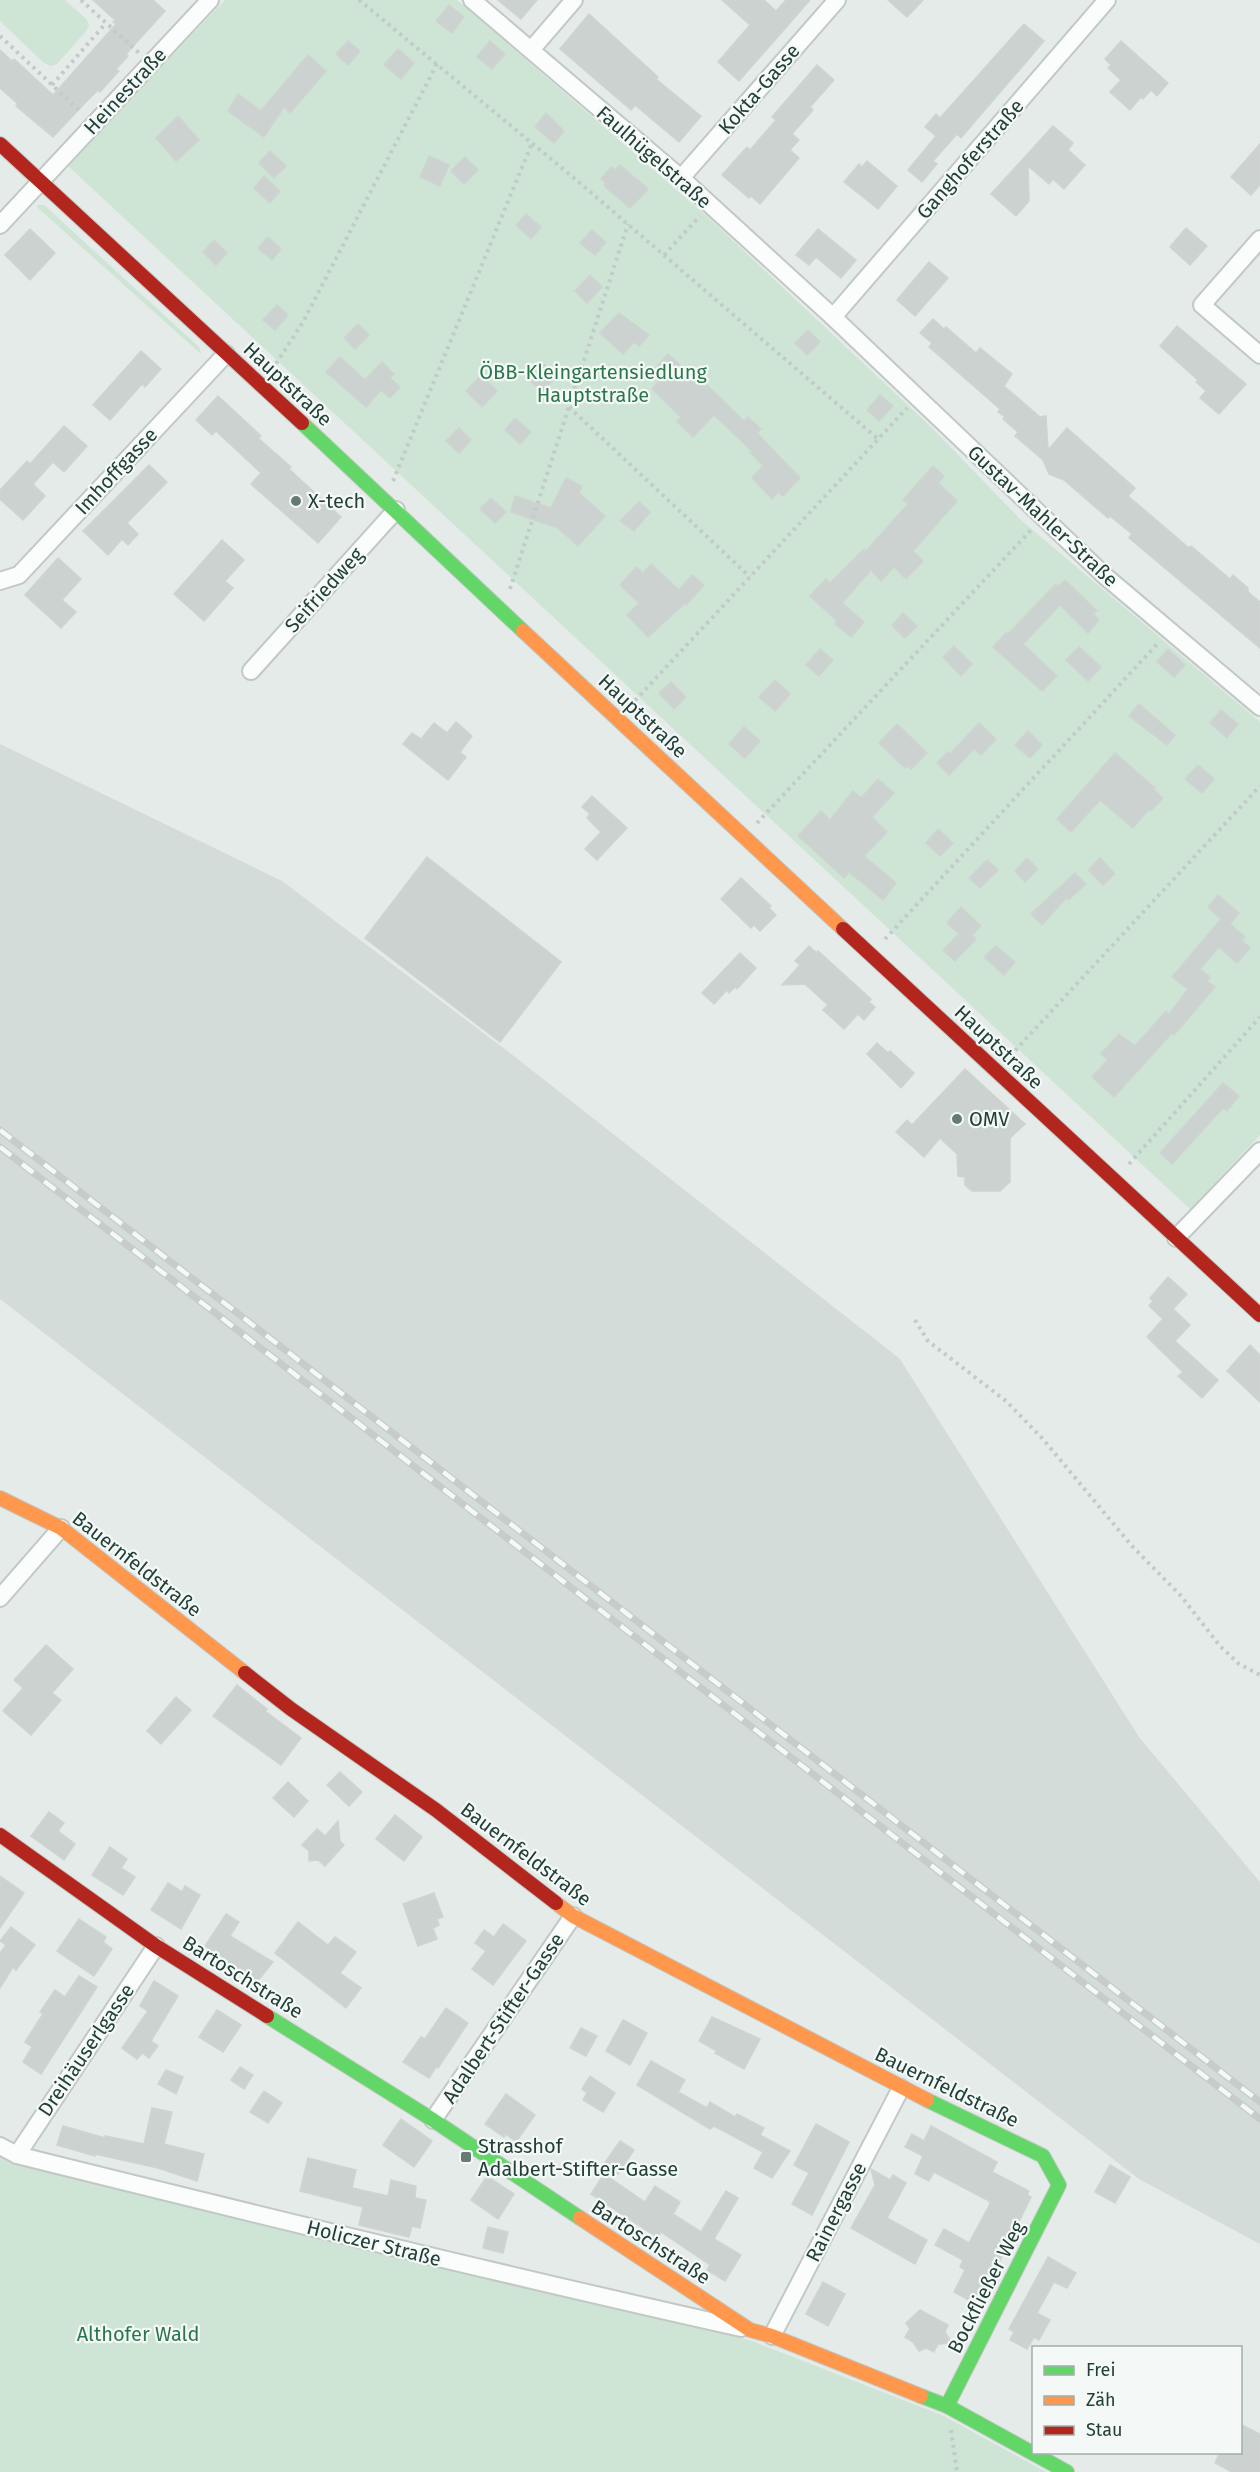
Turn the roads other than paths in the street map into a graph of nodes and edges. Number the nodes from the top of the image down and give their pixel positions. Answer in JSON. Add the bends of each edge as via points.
{"nodes":[{"id":1,"x":210,"y":0,"type":"edge"},
{"id":2,"x":472,"y":0,"type":"edge"},
{"id":3,"x":574,"y":0,"type":"edge"},
{"id":4,"x":837,"y":0,"type":"edge"},
{"id":5,"x":1107,"y":0,"type":"edge"},
{"id":6,"x":531,"y":50,"type":"junction"},
{"id":7,"x":0,"y":144,"type":"edge"},
{"id":8,"x":681,"y":178,"type":"junction"},
{"id":9,"x":40,"y":182,"type":"junction"},
{"id":10,"x":0,"y":225,"type":"edge"},
{"id":11,"x":1260,"y":239,"type":"edge"},
{"id":12,"x":833,"y":317,"type":"junction"},
{"id":13,"x":226,"y":354,"type":"junction"},
{"id":14,"x":1260,"y":355,"type":"edge"},
{"id":15,"x":391,"y":504,"type":"junction"},
{"id":16,"x":0,"y":581,"type":"edge"},
{"id":17,"x":251,"y":671,"type":"dead end"},
{"id":18,"x":1260,"y":707,"type":"edge"},
{"id":19,"x":1260,"y":1151,"type":"edge"},
{"id":20,"x":1176,"y":1238,"type":"junction"},
{"id":21,"x":1260,"y":1315,"type":"edge"},
{"id":22,"x":0,"y":1498,"type":"edge"},
{"id":23,"x":61,"y":1528,"type":"junction"},
{"id":24,"x":0,"y":1598,"type":"edge"},
{"id":25,"x":0,"y":1835,"type":"edge"},
{"id":26,"x":573,"y":1916,"type":"junction"},
{"id":27,"x":156,"y":1946,"type":"junction"},
{"id":28,"x":901,"y":2088,"type":"junction"},
{"id":29,"x":433,"y":2120,"type":"junction"},
{"id":30,"x":0,"y":2146,"type":"edge"},
{"id":31,"x":17,"y":2155,"type":"junction"},
{"id":32,"x":1059,"y":2185,"type":"joint"},
{"id":33,"x":750,"y":2330,"type":"junction"},
{"id":34,"x":772,"y":2336,"type":"junction"},
{"id":35,"x":947,"y":2406,"type":"junction"},
{"id":36,"x":1032,"y":2453,"type":"edge"},
{"id":37,"x":1034,"y":2454,"type":"edge"},
{"id":38,"x":1067,"y":2472,"type":"edge"}],
"edges":[{"from":1,"to":9,"type":"street","name":"Heinestraße"},
{"from":2,"to":6,"type":"street","name":"Faulhügelstraße"},
{"from":3,"to":6,"type":"street"},
{"from":4,"to":8,"type":"street","name":"Kokta-Gasse"},
{"from":5,"to":12,"type":"street","name":"Ganghoferstraße"},
{"from":6,"to":8,"type":"street","name":"Faulhügelstraße"},
{"from":7,"to":9,"type":"street","name":"Hauptstraße"},
{"from":8,"to":12,"type":"street","name":"Faulhügelstraße"},
{"from":9,"to":10,"type":"street","name":"Heinestraße"},
{"from":9,"to":13,"type":"street","name":"Hauptstraße"},
{"from":11,"to":14,"type":"street","via":[[1202,306]]},
{"from":12,"to":18,"type":"street","name":"Gustav-Mahler-Straße","via":[[1105,576]]},
{"from":13,"to":15,"type":"street","name":"Hauptstraße"},
{"from":13,"to":16,"type":"street","name":"Imhoffgasse","via":[[19,574]]},
{"from":15,"to":17,"type":"street","name":"Seifriedweg"},
{"from":15,"to":20,"type":"street","name":"Hauptstraße","via":[[617,720]]},
{"from":19,"to":20,"type":"street"},
{"from":20,"to":21,"type":"street","name":"Hauptstraße"},
{"from":22,"to":23,"type":"street","name":"Bauernfeldstraße"},
{"from":23,"to":24,"type":"street"},
{"from":23,"to":26,"type":"street","name":"Bauernfeldstraße","via":[[291,1709],[436,1810]]},
{"from":25,"to":27,"type":"street","name":"Bartoschstraße"},
{"from":26,"to":28,"type":"street","name":"Bauernfeldstraße"},
{"from":26,"to":29,"type":"street","name":"Adalbert-Stifter-Gasse"},
{"from":27,"to":29,"type":"street","name":"Bartoschstraße"},
{"from":27,"to":31,"type":"street","name":"Dreihäuserlgasse"},
{"from":28,"to":32,"type":"street","name":"Bauernfeldstraße","via":[[1043,2156]]},
{"from":28,"to":34,"type":"street","name":"Rainergasse"},
{"from":29,"to":33,"type":"street","name":"Bartoschstraße"},
{"from":30,"to":31,"type":"street","name":"Holiczer Straße"},
{"from":31,"to":33,"type":"street","name":"Holiczer Straße","via":[[531,2281]]},
{"from":32,"to":35,"type":"street","name":"Bockfließer Weg"},
{"from":33,"to":34,"type":"street","name":"Bartoschstraße"},
{"from":34,"to":35,"type":"street","name":"Bartoschstraße"},
{"from":35,"to":36,"type":"street","name":"Bartoschstraße"},
{"from":37,"to":38,"type":"street","name":"Bartoschstraße"}]}
